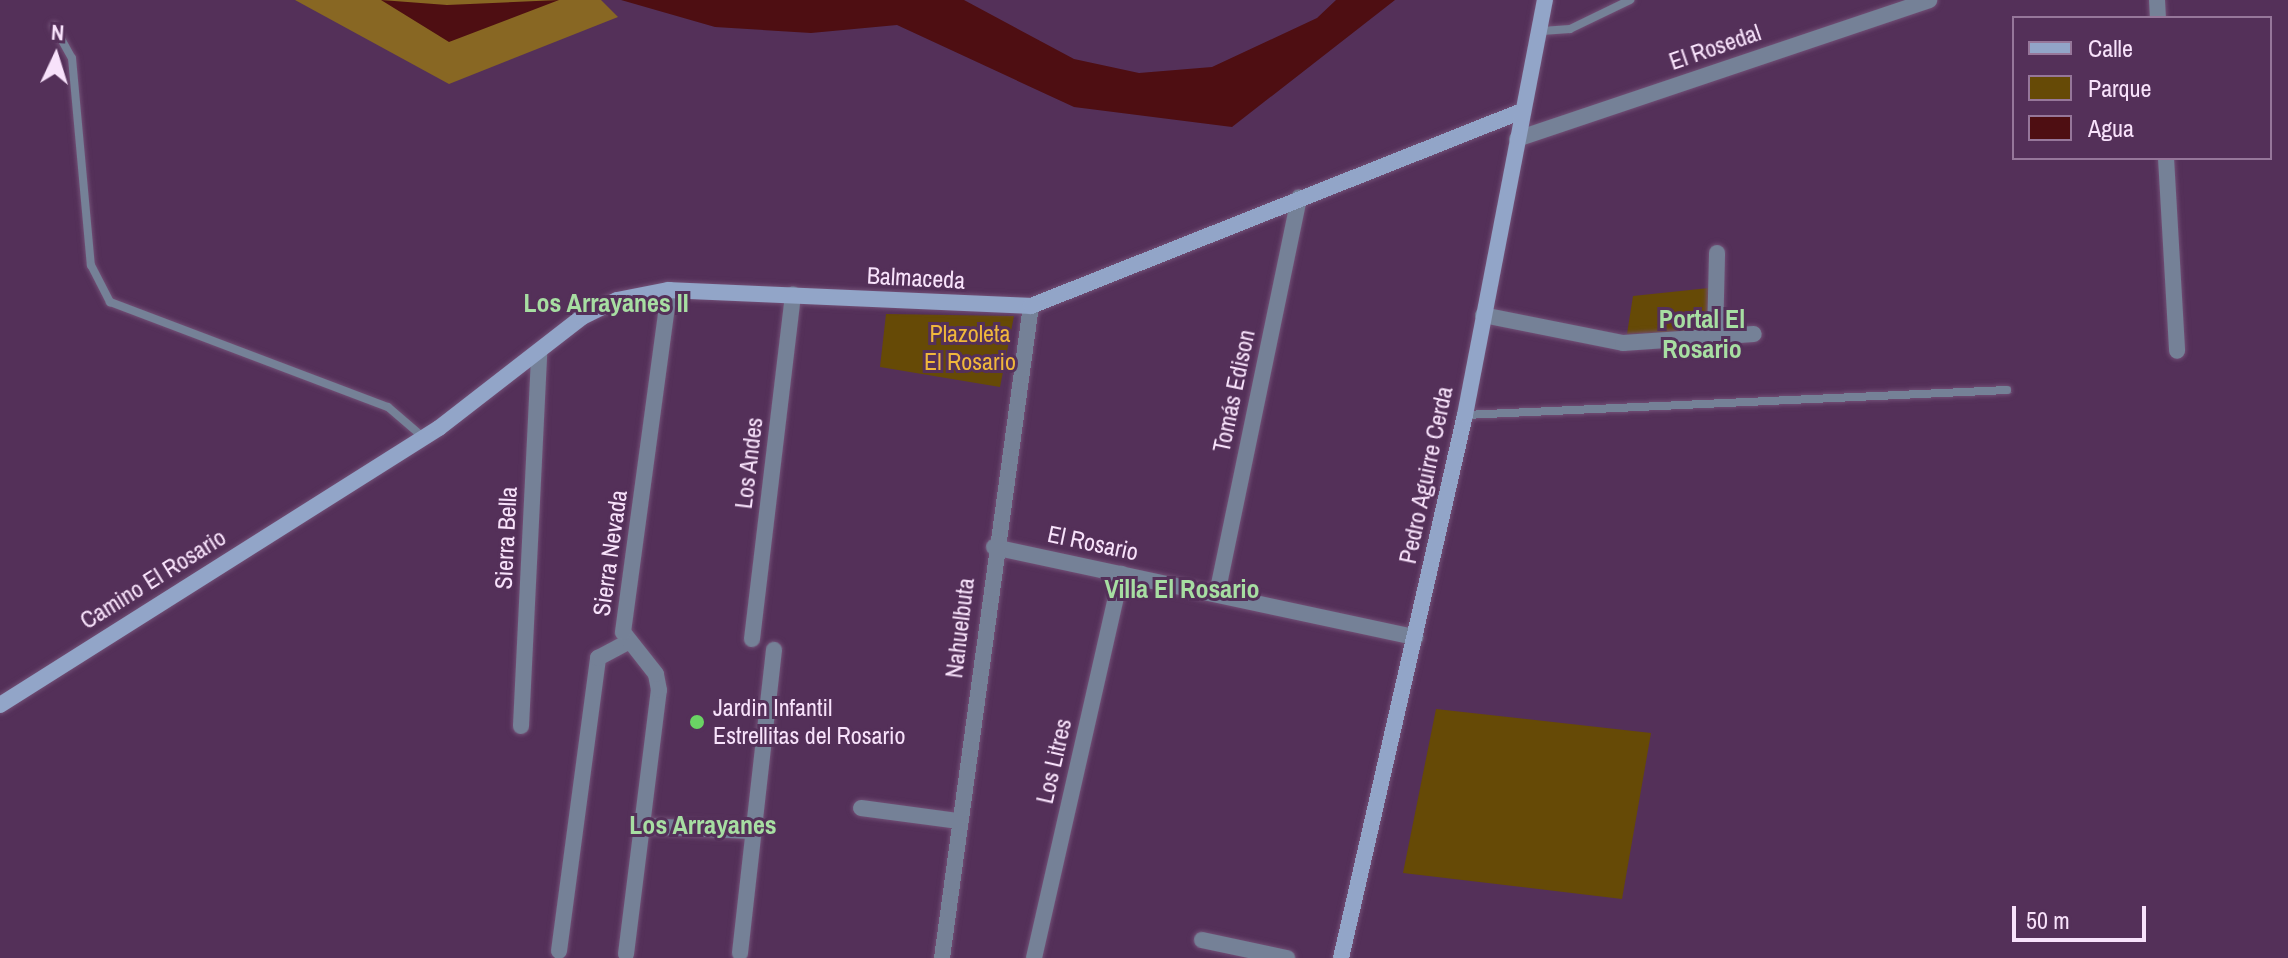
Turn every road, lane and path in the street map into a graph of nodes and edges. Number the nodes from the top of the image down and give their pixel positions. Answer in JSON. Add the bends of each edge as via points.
{"nodes":[{"id":1,"x":1545,"y":0,"type":"edge"},
{"id":2,"x":1630,"y":0,"type":"edge"},
{"id":3,"x":1929,"y":0,"type":"edge"},
{"id":4,"x":54,"y":26,"type":"dead end"},
{"id":5,"x":1542,"y":31,"type":"junction"},
{"id":6,"x":1522,"y":111,"type":"junction"},
{"id":7,"x":1517,"y":139,"type":"junction"},
{"id":8,"x":2166,"y":160,"type":"edge"},
{"id":9,"x":1299,"y":197,"type":"junction"},
{"id":10,"x":1717,"y":253,"type":"dead end"},
{"id":11,"x":669,"y":290,"type":"junction"},
{"id":12,"x":793,"y":294,"type":"junction"},
{"id":13,"x":1031,"y":306,"type":"junction"},
{"id":14,"x":1483,"y":315,"type":"junction"},
{"id":15,"x":1754,"y":334,"type":"dead end"},
{"id":16,"x":1715,"y":337,"type":"junction"},
{"id":17,"x":2177,"y":351,"type":"dead end"},
{"id":18,"x":539,"y":352,"type":"junction"},
{"id":19,"x":2007,"y":390,"type":"dead end"},
{"id":20,"x":1465,"y":415,"type":"junction"},
{"id":21,"x":424,"y":437,"type":"junction"},
{"id":22,"x":331,"y":494,"type":"joint"},
{"id":23,"x":994,"y":547,"type":"junction"},
{"id":24,"x":1121,"y":574,"type":"junction"},
{"id":25,"x":1217,"y":594,"type":"junction"},
{"id":26,"x":1415,"y":637,"type":"junction"},
{"id":27,"x":752,"y":639,"type":"dead end"},
{"id":28,"x":628,"y":642,"type":"junction"},
{"id":29,"x":774,"y":650,"type":"dead end"},
{"id":30,"x":0,"y":705,"type":"edge"},
{"id":31,"x":521,"y":726,"type":"dead end"},
{"id":32,"x":861,"y":808,"type":"dead end"},
{"id":33,"x":959,"y":821,"type":"junction"},
{"id":34,"x":641,"y":826,"type":"junction"},
{"id":35,"x":751,"y":831,"type":"junction"},
{"id":36,"x":1202,"y":940,"type":"dead end"},
{"id":37,"x":559,"y":951,"type":"dead end"},
{"id":38,"x":740,"y":953,"type":"dead end"},
{"id":39,"x":626,"y":954,"type":"dead end"},
{"id":40,"x":942,"y":958,"type":"edge"},
{"id":41,"x":1034,"y":958,"type":"edge"},
{"id":42,"x":1287,"y":958,"type":"edge"},
{"id":43,"x":1341,"y":958,"type":"edge"}],
"edges":[{"from":1,"to":5,"type":"street","name":"Pedro Aguirre Cerda"},
{"from":2,"to":5,"type":"lane","via":[[1570,29]]},
{"from":3,"to":7,"type":"street","name":"El Rosedal"},
{"from":4,"to":21,"type":"lane","via":[[72,58],[91,265],[110,302],[378,403]]},
{"from":5,"to":6,"type":"street","name":"Pedro Aguirre Cerda"},
{"from":6,"to":7,"type":"street","name":"Pedro Aguirre Cerda"},
{"from":6,"to":9,"type":"street","name":"Balmaceda"},
{"from":7,"to":14,"type":"street","name":"Pedro Aguirre Cerda"},
{"from":8,"to":17,"type":"street"},
{"from":9,"to":13,"type":"street","name":"Balmaceda"},
{"from":9,"to":25,"type":"street","name":"Tomás Edison"},
{"from":10,"to":16,"type":"street"},
{"from":11,"to":12,"type":"street","name":"Balmaceda"},
{"from":11,"to":18,"type":"street","name":"Balmaceda","via":[[617,300]]},
{"from":11,"to":28,"type":"street","name":"Sierra Nevada","via":[[623,632]]},
{"from":12,"to":13,"type":"street","name":"Balmaceda"},
{"from":12,"to":27,"type":"street","name":"Los Andes"},
{"from":13,"to":23,"type":"street","name":"Nahuelbuta"},
{"from":14,"to":16,"type":"street","via":[[1623,343]]},
{"from":14,"to":20,"type":"street","name":"Pedro Aguirre Cerda"},
{"from":15,"to":16,"type":"street"},
{"from":18,"to":21,"type":"street","name":"Balmaceda"},
{"from":18,"to":31,"type":"street","name":"Sierra Bella"},
{"from":19,"to":20,"type":"lane"},
{"from":20,"to":26,"type":"street","name":"Pedro Aguirre Cerda"},
{"from":21,"to":22,"type":"street","name":"Balmaceda"},
{"from":22,"to":30,"type":"street","name":"Camino El Rosario"},
{"from":23,"to":24,"type":"street","name":"El Rosario"},
{"from":23,"to":33,"type":"street","name":"Nahuelbuta"},
{"from":24,"to":25,"type":"street","name":"El Rosario"},
{"from":24,"to":41,"type":"street","name":"Los Litres"},
{"from":25,"to":26,"type":"street","name":"El Rosario"},
{"from":26,"to":43,"type":"street","name":"Pedro Aguirre Cerda"},
{"from":28,"to":34,"type":"street","name":"Sierra Nevada","via":[[656,674],[659,690]]},
{"from":28,"to":37,"type":"street","via":[[598,658]]},
{"from":29,"to":35,"type":"street"},
{"from":32,"to":33,"type":"street"},
{"from":33,"to":40,"type":"street","name":"Nahuelbuta"},
{"from":34,"to":35,"type":"street"},
{"from":34,"to":39,"type":"street","name":"Sierra Nevada"},
{"from":35,"to":38,"type":"street"},
{"from":36,"to":42,"type":"street"}]}
